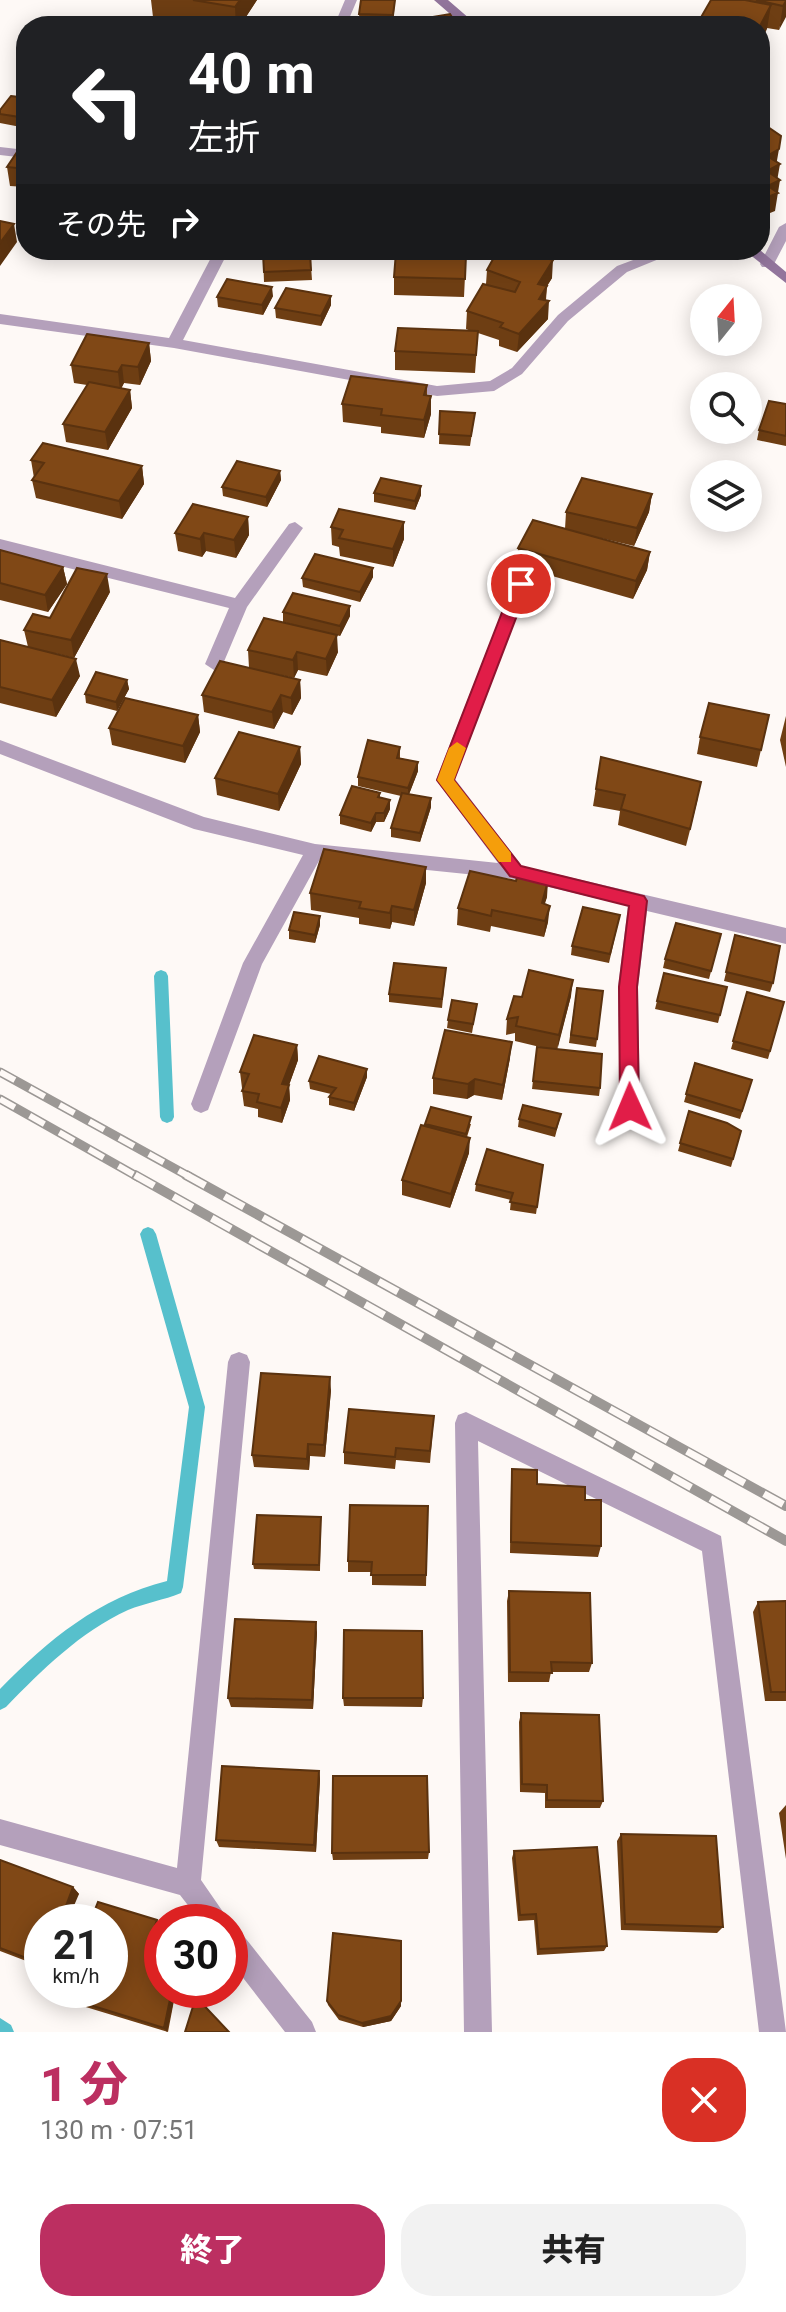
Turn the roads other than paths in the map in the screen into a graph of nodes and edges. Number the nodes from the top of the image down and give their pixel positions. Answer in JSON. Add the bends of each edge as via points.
{"nodes":[{"id":1,"x":440,"y":0,"type":"edge"},
{"id":2,"x":460,"y":16,"type":"edge"},
{"id":3,"x":785,"y":233,"type":"edge"},
{"id":4,"x":770,"y":259,"type":"edge"},
{"id":5,"x":217,"y":260,"type":"edge"},
{"id":6,"x":647,"y":260,"type":"edge"},
{"id":7,"x":762,"y":260,"type":"edge"},
{"id":8,"x":769,"y":260,"type":"edge"},
{"id":9,"x":767,"y":264,"type":"junction"},
{"id":10,"x":786,"y":279,"type":"edge"},
{"id":11,"x":0,"y":319,"type":"edge"},
{"id":12,"x":174,"y":343,"type":"junction"},
{"id":13,"x":295,"y":528,"type":"dead end"},
{"id":14,"x":0,"y":545,"type":"edge"},
{"id":15,"x":521,"y":584,"type":"dead end"},
{"id":16,"x":239,"y":605,"type":"junction"},
{"id":17,"x":214,"y":664,"type":"edge"},
{"id":18,"x":0,"y":747,"type":"edge"},
{"id":19,"x":315,"y":851,"type":"junction"},
{"id":20,"x":516,"y":872,"type":"junction"},
{"id":21,"x":638,"y":901,"type":"junction"},
{"id":22,"x":786,"y":936,"type":"edge"},
{"id":23,"x":201,"y":1104,"type":"dead end"},
{"id":24,"x":630,"y":1107,"type":"dead end"},
{"id":25,"x":239,"y":1362,"type":"dead end"},
{"id":26,"x":0,"y":1832,"type":"edge"},
{"id":27,"x":188,"y":1884,"type":"junction"},
{"id":28,"x":203,"y":1904,"type":"edge"},
{"id":29,"x":248,"y":1962,"type":"edge"},
{"id":30,"x":302,"y":2032,"type":"edge"},
{"id":31,"x":478,"y":2032,"type":"edge"},
{"id":32,"x":773,"y":2032,"type":"edge"}],
"edges":[{"from":1,"to":2,"type":"main road"},
{"from":3,"to":4,"type":"street"},
{"from":5,"to":12,"type":"street"},
{"from":6,"to":12,"type":"street","via":[[622,269],[563,318],[517,371],[494,386],[437,391]]},
{"from":7,"to":9,"type":"main road"},
{"from":8,"to":9,"type":"street"},
{"from":9,"to":10,"type":"main road"},
{"from":11,"to":12,"type":"street"},
{"from":13,"to":16,"type":"street"},
{"from":14,"to":16,"type":"street"},
{"from":15,"to":20,"type":"street","via":[[445,780]]},
{"from":16,"to":17,"type":"street"},
{"from":18,"to":19,"type":"street","via":[[201,824]]},
{"from":19,"to":20,"type":"street"},
{"from":19,"to":23,"type":"street","via":[[253,963]]},
{"from":20,"to":21,"type":"street"},
{"from":21,"to":22,"type":"street"},
{"from":21,"to":24,"type":"street","via":[[628,987]]},
{"from":25,"to":27,"type":"street"},
{"from":26,"to":27,"type":"street"},
{"from":27,"to":28,"type":"street"},
{"from":29,"to":30,"type":"street"},
{"from":31,"to":32,"type":"street","via":[[466,1423],[713,1544]]}]}
